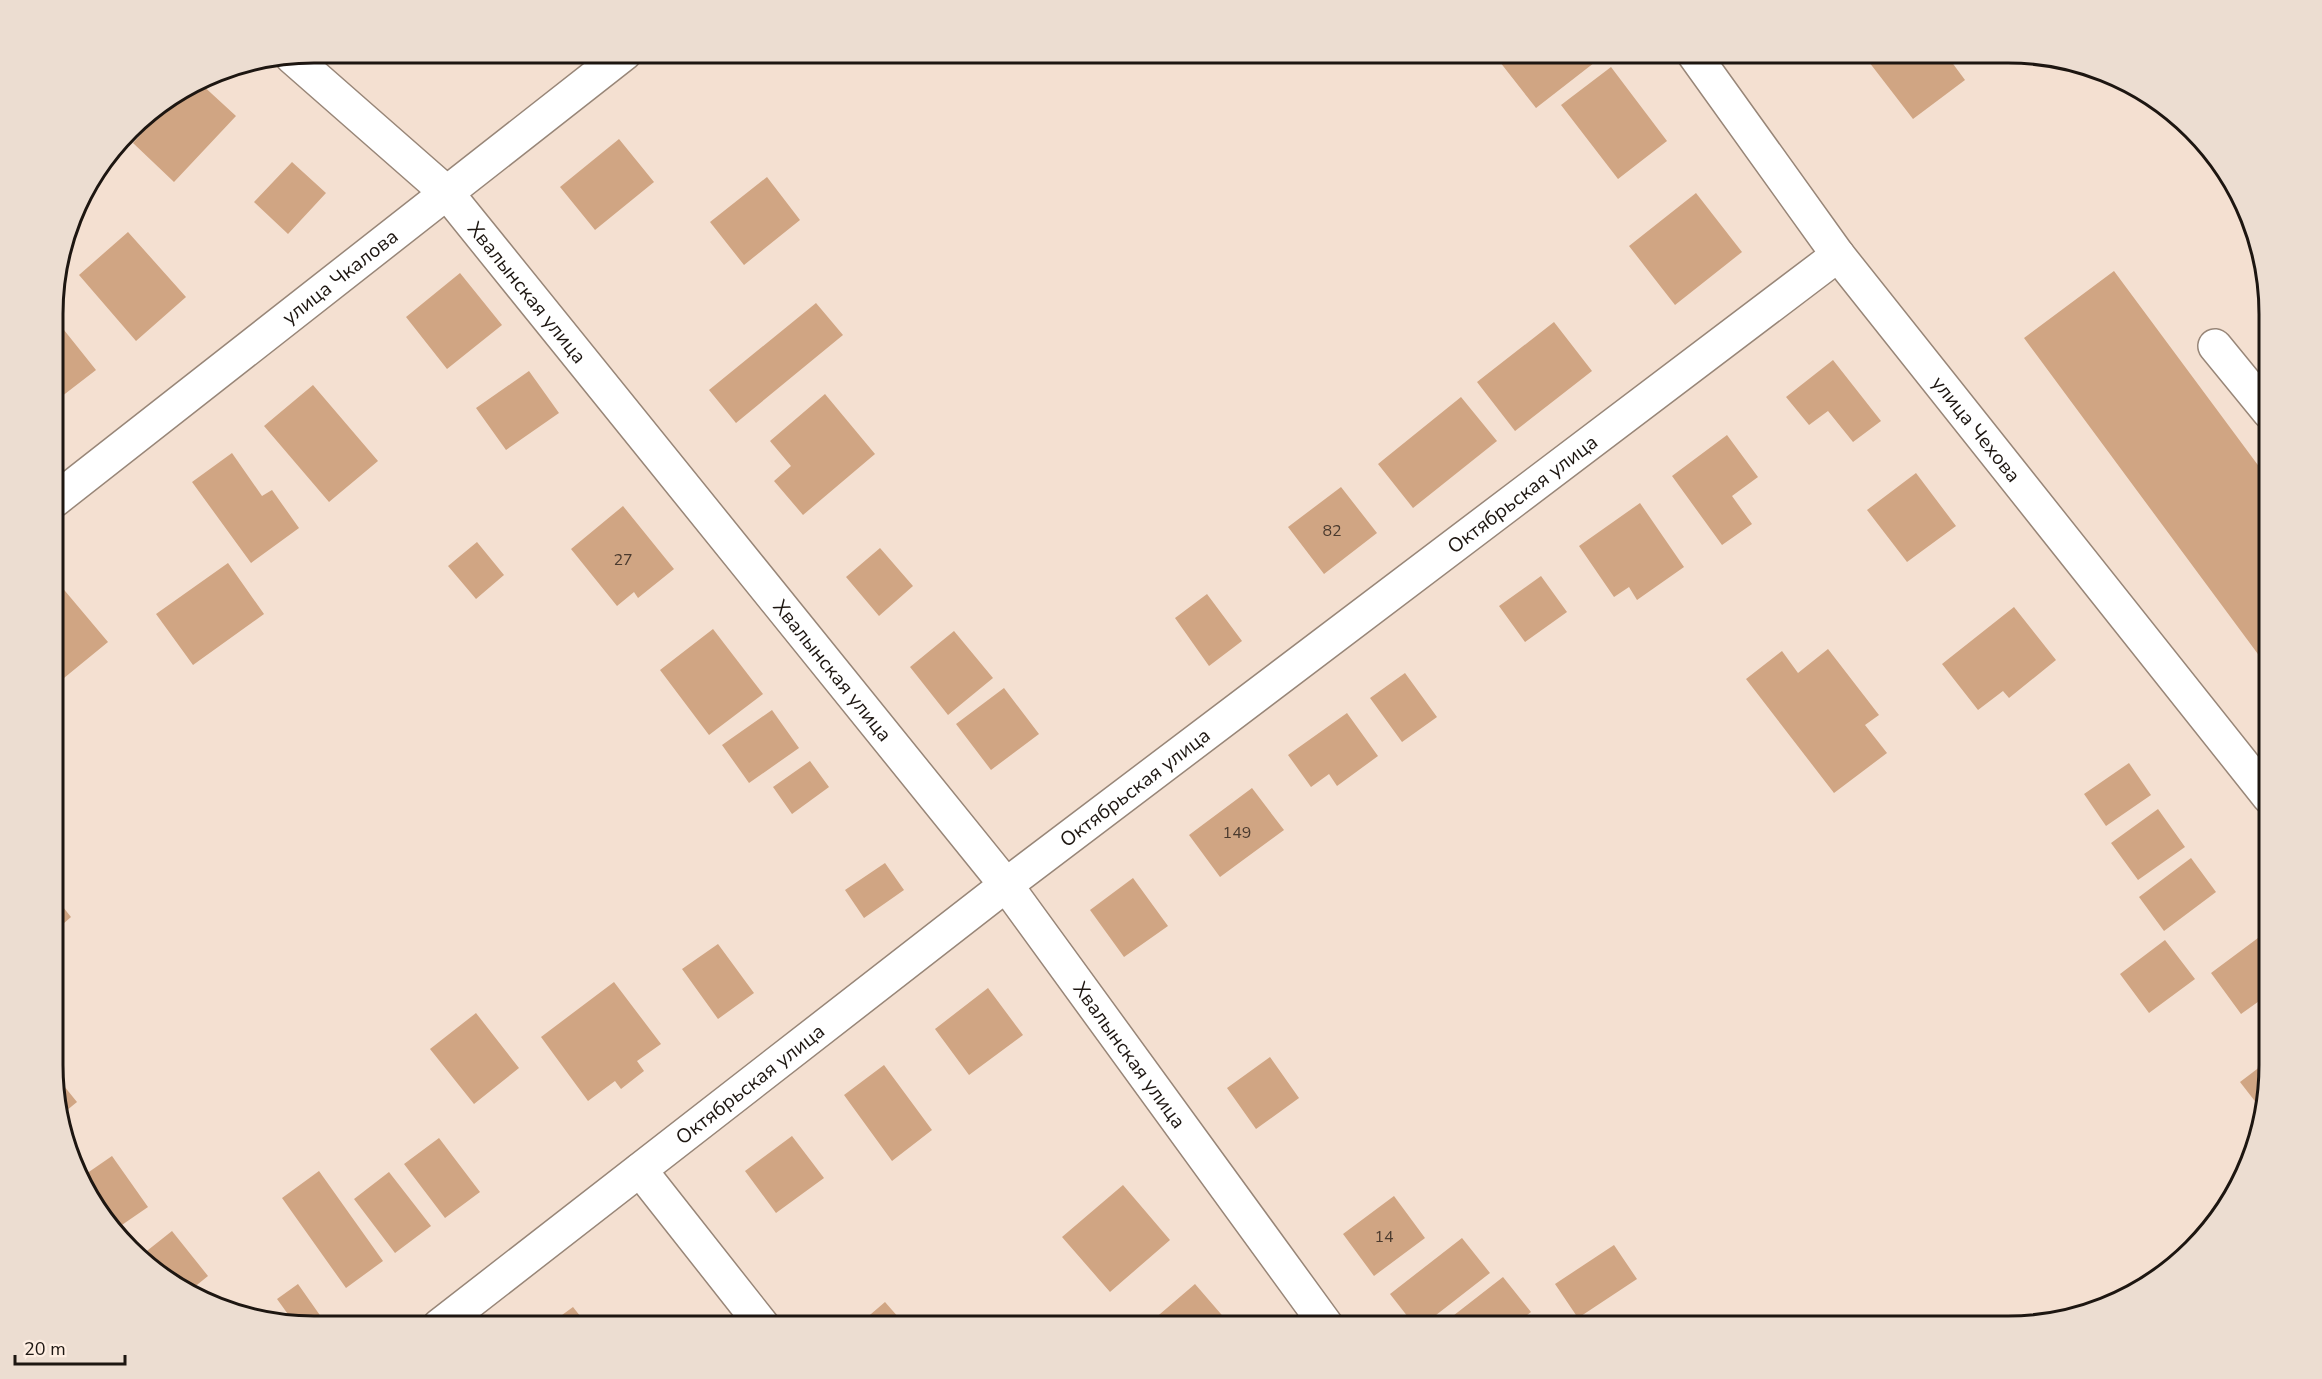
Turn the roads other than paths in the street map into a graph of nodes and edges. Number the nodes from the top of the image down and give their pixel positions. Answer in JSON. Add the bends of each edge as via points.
{"nodes":[{"id":1,"x":611,"y":63,"type":"edge"},
{"id":2,"x":1701,"y":63,"type":"edge"},
{"id":3,"x":300,"y":64,"type":"edge"},
{"id":4,"x":447,"y":193,"type":"junction"},
{"id":5,"x":1838,"y":255,"type":"junction"},
{"id":6,"x":2215,"y":346,"type":"dead end"},
{"id":7,"x":2259,"y":400,"type":"edge"},
{"id":8,"x":63,"y":494,"type":"edge"},
{"id":9,"x":2259,"y":784,"type":"edge"},
{"id":10,"x":1006,"y":885,"type":"junction"},
{"id":11,"x":640,"y":1170,"type":"junction"},
{"id":12,"x":452,"y":1316,"type":"edge"},
{"id":13,"x":755,"y":1316,"type":"edge"},
{"id":14,"x":1320,"y":1316,"type":"edge"}],
"edges":[{"from":1,"to":4,"type":"street","name":"улица Чкалова"},
{"from":2,"to":5,"type":"street","name":"улица Чехова"},
{"from":3,"to":4,"type":"street","name":"Хвалынская улица"},
{"from":4,"to":8,"type":"street","name":"улица Чкалова"},
{"from":4,"to":10,"type":"street","name":"Хвалынская улица"},
{"from":5,"to":9,"type":"street","name":"улица Чехова"},
{"from":5,"to":10,"type":"street","name":"Октябрьская улица"},
{"from":6,"to":7,"type":"street"},
{"from":10,"to":11,"type":"street","name":"Октябрьская улица"},
{"from":10,"to":14,"type":"street","name":"Хвалынская улица"},
{"from":11,"to":12,"type":"street","name":"Октябрьская улица"},
{"from":11,"to":13,"type":"street"}]}
